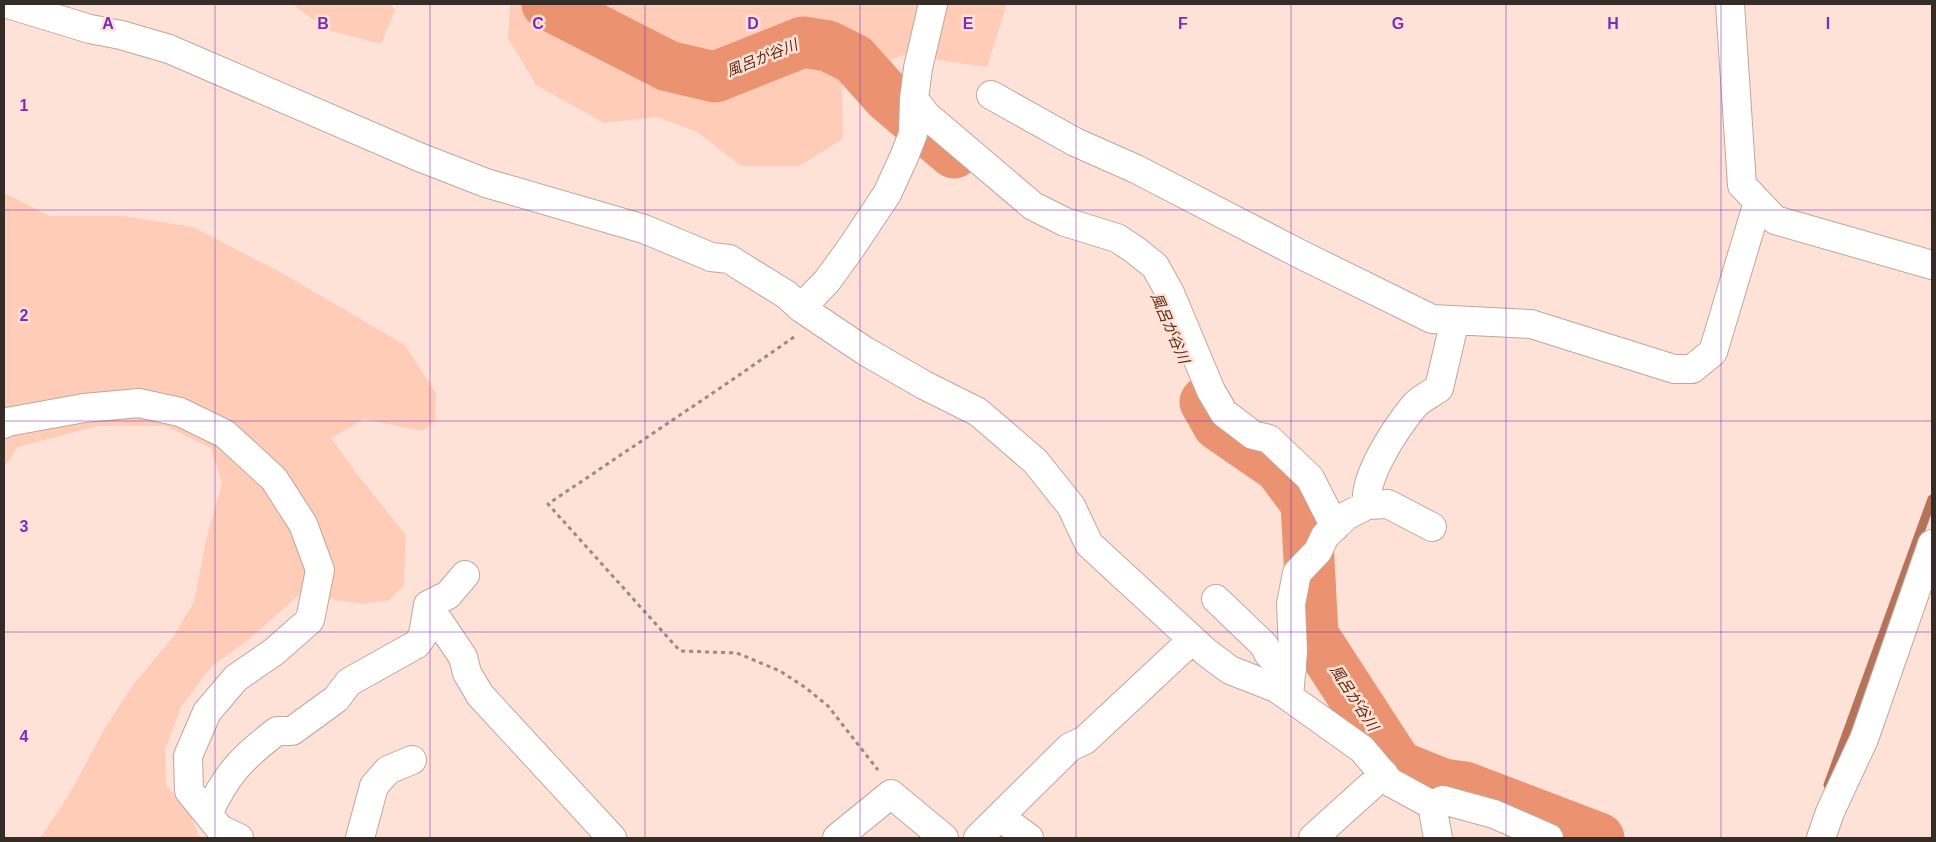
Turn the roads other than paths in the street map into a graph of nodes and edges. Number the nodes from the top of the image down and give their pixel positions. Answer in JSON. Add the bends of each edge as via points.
{"nodes":[{"id":1,"x":8,"y":4,"type":"edge"},
{"id":2,"x":933,"y":4,"type":"edge"},
{"id":3,"x":1730,"y":4,"type":"edge"},
{"id":4,"x":991,"y":95,"type":"dead end"},
{"id":5,"x":914,"y":99,"type":"junction"},
{"id":6,"x":1758,"y":202,"type":"junction"},
{"id":7,"x":1932,"y":265,"type":"edge"},
{"id":8,"x":808,"y":312,"type":"junction"},
{"id":9,"x":1454,"y":320,"type":"junction"},
{"id":10,"x":4,"y":424,"type":"edge"},
{"id":11,"x":1367,"y":505,"type":"junction"},
{"id":12,"x":1335,"y":527,"type":"junction"},
{"id":13,"x":1432,"y":527,"type":"dead end"},
{"id":14,"x":1932,"y":544,"type":"edge"},
{"id":15,"x":465,"y":575,"type":"dead end"},
{"id":16,"x":1216,"y":600,"type":"dead end"},
{"id":17,"x":428,"y":605,"type":"junction"},
{"id":18,"x":1192,"y":640,"type":"junction"},
{"id":19,"x":1292,"y":669,"type":"junction"},
{"id":20,"x":1289,"y":697,"type":"junction"},
{"id":21,"x":412,"y":760,"type":"dead end"},
{"id":22,"x":1384,"y":774,"type":"junction"},
{"id":23,"x":1432,"y":805,"type":"junction"},
{"id":24,"x":208,"y":814,"type":"junction"},
{"id":25,"x":1000,"y":817,"type":"junction"},
{"id":26,"x":239,"y":838,"type":"edge"},
{"id":27,"x":360,"y":838,"type":"edge"},
{"id":28,"x":612,"y":838,"type":"edge"},
{"id":29,"x":837,"y":838,"type":"edge"},
{"id":30,"x":944,"y":838,"type":"edge"},
{"id":31,"x":978,"y":838,"type":"edge"},
{"id":32,"x":1029,"y":838,"type":"edge"},
{"id":33,"x":1313,"y":838,"type":"edge"},
{"id":34,"x":1438,"y":838,"type":"edge"},
{"id":35,"x":1549,"y":838,"type":"edge"},
{"id":36,"x":1821,"y":838,"type":"edge"}],
"edges":[{"from":1,"to":8,"type":"street","via":[[169,49],[486,183],[644,229],[711,257],[729,259]]},
{"from":2,"to":5,"type":"street"},
{"from":3,"to":6,"type":"street","via":[[1742,185]]},
{"from":4,"to":9,"type":"street","via":[[1075,142],[1136,169],[1423,315],[1432,319]]},
{"from":5,"to":8,"type":"street","via":[[913,134],[887,194]]},
{"from":5,"to":12,"type":"street","via":[[926,115],[1033,206],[1065,222],[1116,238],[1155,266],[1170,292],[1211,391],[1224,413],[1253,435],[1269,439],[1310,478]]},
{"from":6,"to":7,"type":"street","via":[[1776,220]]},
{"from":6,"to":9,"type":"street","via":[[1713,352],[1692,368],[1674,369],[1531,324]]},
{"from":8,"to":18,"type":"street","via":[[865,351],[978,412],[1001,429],[1035,461],[1071,506],[1090,544]]},
{"from":9,"to":11,"type":"street","via":[[1439,388],[1415,405],[1384,450],[1370,480]]},
{"from":10,"to":24,"type":"street","via":[[84,408],[139,404],[180,412],[225,434],[274,479],[303,524],[320,570],[310,620],[275,651],[236,678],[207,712],[188,756],[189,791]]},
{"from":11,"to":12,"type":"street","via":[[1346,516]]},
{"from":11,"to":13,"type":"street","via":[[1388,504]]},
{"from":12,"to":19,"type":"street","via":[[1297,573],[1291,604]]},
{"from":14,"to":36,"type":"street","via":[[1864,739]]},
{"from":15,"to":17,"type":"street","via":[[448,595]]},
{"from":16,"to":19,"type":"street","via":[[1264,645],[1270,655]]},
{"from":17,"to":24,"type":"street","via":[[423,635],[417,644],[349,682],[336,699],[292,731],[277,731],[247,755],[225,779]]},
{"from":17,"to":28,"type":"street","via":[[463,657],[467,674],[480,695]]},
{"from":18,"to":20,"type":"street","via":[[1230,670],[1276,688]]},
{"from":18,"to":25,"type":"street","via":[[1085,740],[1070,747]]},
{"from":19,"to":20,"type":"street"},
{"from":20,"to":22,"type":"street","via":[[1362,749]]},
{"from":21,"to":27,"type":"street","via":[[388,770],[374,786]]},
{"from":22,"to":23,"type":"street","via":[[1390,782]]},
{"from":22,"to":33,"type":"street"},
{"from":23,"to":34,"type":"street"},
{"from":23,"to":35,"type":"street","via":[[1443,800],[1494,814]]},
{"from":24,"to":26,"type":"street","via":[[220,829]]},
{"from":25,"to":31,"type":"street"},
{"from":25,"to":32,"type":"street"},
{"from":29,"to":30,"type":"street","via":[[891,794]]}]}
